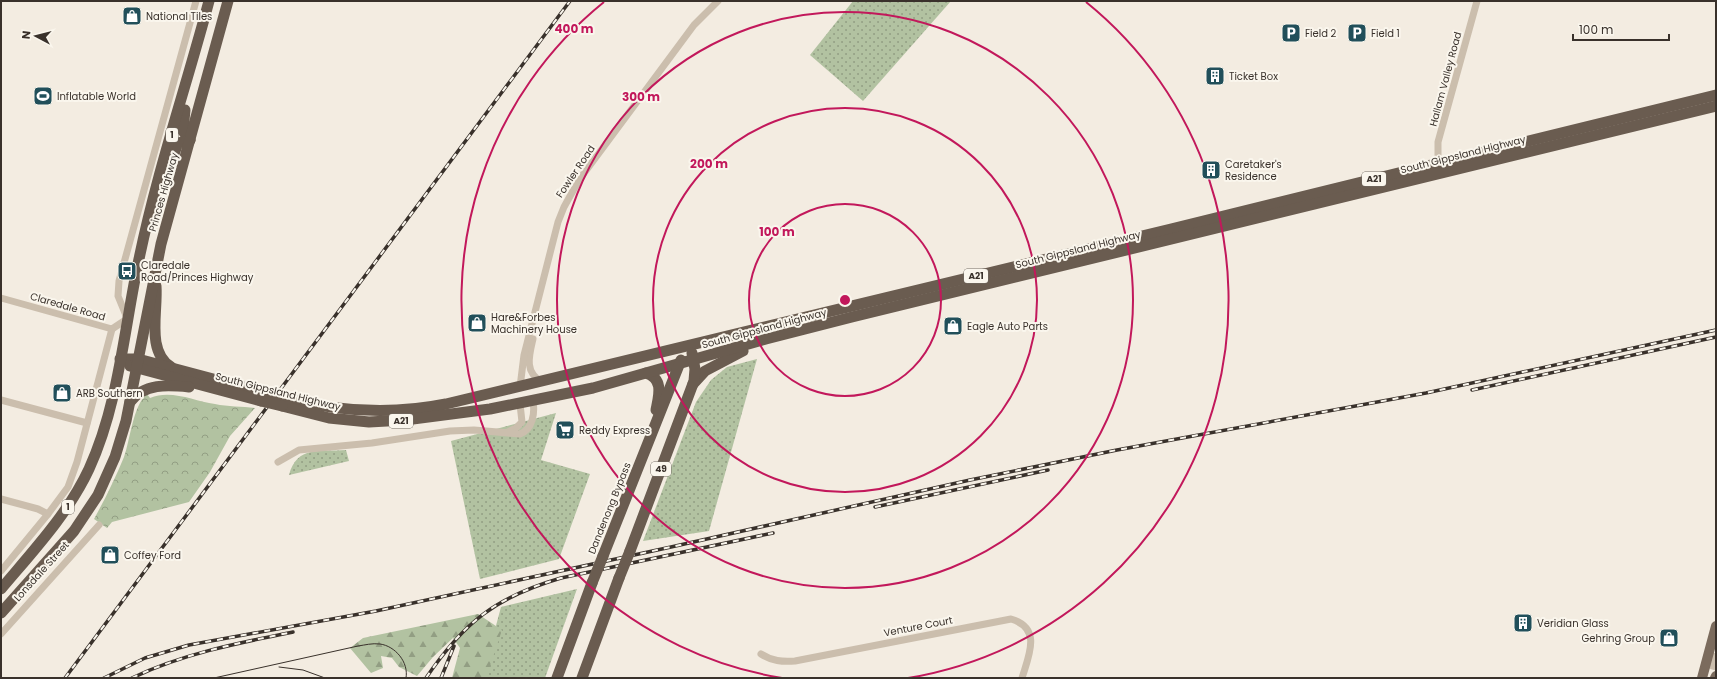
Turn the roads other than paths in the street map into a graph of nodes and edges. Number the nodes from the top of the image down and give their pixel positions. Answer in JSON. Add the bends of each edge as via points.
{"nodes":[{"id":1,"x":196,"y":1,"type":"edge"},
{"id":2,"x":228,"y":1,"type":"edge"},
{"id":3,"x":718,"y":1,"type":"edge"},
{"id":4,"x":1477,"y":1,"type":"edge"},
{"id":5,"x":208,"y":6,"type":"edge"},
{"id":6,"x":194,"y":9,"type":"junction"},
{"id":7,"x":224,"y":16,"type":"junction"},
{"id":8,"x":199,"y":37,"type":"junction"},
{"id":9,"x":1716,"y":95,"type":"edge"},
{"id":10,"x":1716,"y":106,"type":"edge"},
{"id":11,"x":1682,"y":109,"type":"junction"},
{"id":12,"x":190,"y":140,"type":"junction"},
{"id":13,"x":155,"y":149,"type":"junction"},
{"id":14,"x":163,"y":166,"type":"junction"},
{"id":15,"x":1442,"y":168,"type":"junction"},
{"id":16,"x":155,"y":267,"type":"junction"},
{"id":17,"x":134,"y":278,"type":"junction"},
{"id":18,"x":1,"y":298,"type":"edge"},
{"id":19,"x":850,"y":312,"type":"junction"},
{"id":20,"x":127,"y":319,"type":"junction"},
{"id":21,"x":533,"y":319,"type":"junction"},
{"id":22,"x":112,"y":329,"type":"junction"},
{"id":23,"x":766,"y":338,"type":"junction"},
{"id":24,"x":688,"y":347,"type":"junction"},
{"id":25,"x":119,"y":360,"type":"junction"},
{"id":26,"x":693,"y":360,"type":"junction"},
{"id":27,"x":680,"y":363,"type":"junction"},
{"id":28,"x":137,"y":364,"type":"junction"},
{"id":29,"x":172,"y":368,"type":"junction"},
{"id":30,"x":642,"y":375,"type":"junction"},
{"id":31,"x":542,"y":382,"type":"junction"},
{"id":32,"x":692,"y":386,"type":"junction"},
{"id":33,"x":520,"y":387,"type":"junction"},
{"id":34,"x":229,"y":392,"type":"junction"},
{"id":35,"x":263,"y":397,"type":"junction"},
{"id":36,"x":1,"y":400,"type":"edge"},
{"id":37,"x":533,"y":401,"type":"junction"},
{"id":38,"x":130,"y":402,"type":"junction"},
{"id":39,"x":285,"y":402,"type":"junction"},
{"id":40,"x":520,"y":404,"type":"junction"},
{"id":41,"x":87,"y":424,"type":"junction"},
{"id":42,"x":506,"y":433,"type":"junction"},
{"id":43,"x":651,"y":438,"type":"junction"},
{"id":44,"x":278,"y":462,"type":"dead end"},
{"id":45,"x":1,"y":499,"type":"edge"},
{"id":46,"x":48,"y":514,"type":"junction"},
{"id":47,"x":99,"y":525,"type":"dead end"},
{"id":48,"x":1,"y":571,"type":"edge"},
{"id":49,"x":1,"y":589,"type":"edge"},
{"id":50,"x":3,"y":606,"type":"edge"},
{"id":51,"x":18,"y":614,"type":"junction"},
{"id":52,"x":1716,"y":626,"type":"edge"},
{"id":53,"x":1,"y":634,"type":"edge"},
{"id":54,"x":761,"y":654,"type":"dead end"},
{"id":55,"x":1710,"y":659,"type":"edge"},
{"id":56,"x":1716,"y":666,"type":"edge"},
{"id":57,"x":557,"y":678,"type":"edge"},
{"id":58,"x":582,"y":678,"type":"edge"},
{"id":59,"x":1022,"y":678,"type":"edge"},
{"id":60,"x":1702,"y":678,"type":"edge"}],
"edges":[{"from":1,"to":6,"type":"street","name":"Princes Highway"},
{"from":2,"to":7,"type":"highway","name":"Princes Highway","number":"1"},
{"from":3,"to":21,"type":"street","name":"Fowler Road","via":[[691,29],[570,194],[558,222]]},
{"from":4,"to":15,"type":"street","name":"Hallam Valley Road","via":[[1438,142]]},
{"from":5,"to":6,"type":"street"},
{"from":5,"to":7,"type":"highway"},
{"from":5,"to":8,"type":"highway","name":"Princes Highway","number":"1"},
{"from":6,"to":13,"type":"street","name":"Princes Highway"},
{"from":7,"to":12,"type":"highway","name":"Princes Highway","number":"1"},
{"from":8,"to":12,"type":"highway","via":[[199,58],[183,122],[184,134]]},
{"from":8,"to":14,"type":"highway","name":"Princes Highway","number":"1"},
{"from":9,"to":11,"type":"highway","name":"South Gippsland Highway","number":"A21"},
{"from":10,"to":11,"type":"highway","name":"South Gippsland Highway","number":"A21"},
{"from":11,"to":15,"type":"highway","name":"South Gippsland Highway","number":"A21"},
{"from":12,"to":16,"type":"highway","name":"Princes Highway","number":"1"},
{"from":12,"to":17,"type":"highway","via":[[180,142],[176,147],[148,244]]},
{"from":13,"to":14,"type":"street"},
{"from":13,"to":20,"type":"street","name":"Princes Highway","via":[[117,288]]},
{"from":14,"to":17,"type":"highway","name":"Princes Highway","number":"1"},
{"from":15,"to":19,"type":"highway","name":"South Gippsland Highway","number":"A21"},
{"from":16,"to":28,"type":"highway","name":"Princes Highway","number":"1"},
{"from":16,"to":29,"type":"highway","via":[[156,346],[161,359]]},
{"from":17,"to":20,"type":"highway","name":"Princes Highway","number":"1"},
{"from":18,"to":22,"type":"street","name":"Claredale Road"},
{"from":19,"to":23,"type":"highway","name":"South Gippsland Highway","number":"A21"},
{"from":19,"to":24,"type":"highway","name":"South Gippsland Highway","number":"A21"},
{"from":20,"to":22,"type":"street","name":"Claredale Road"},
{"from":20,"to":25,"type":"highway","name":"Princes Highway","number":"1"},
{"from":21,"to":31,"type":"street","via":[[534,334],[529,367],[533,376]]},
{"from":21,"to":33,"type":"street","name":"Fowler Road","via":[[523,360]]},
{"from":22,"to":41,"type":"street"},
{"from":23,"to":26,"type":"highway","name":"South Gippsland Highway","number":"A21"},
{"from":23,"to":32,"type":"highway","number":"49","via":[[705,371]]},
{"from":24,"to":26,"type":"highway","number":"49"},
{"from":24,"to":27,"type":"highway","name":"Dandenong Bypass","number":"49"},
{"from":24,"to":31,"type":"highway","name":"South Gippsland Highway","number":"A21"},
{"from":25,"to":28,"type":"highway","name":"South Gippsland Highway"},
{"from":25,"to":49,"type":"highway","name":"Lonsdale Street","number":"1","via":[[103,432],[83,482],[60,517]]},
{"from":26,"to":27,"type":"highway","name":"South Gippsland Highway","number":"A21"},
{"from":26,"to":32,"type":"highway","number":"49","via":[[695,374]]},
{"from":27,"to":30,"type":"highway","name":"South Gippsland Highway","number":"A21"},
{"from":27,"to":43,"type":"highway","name":"Dandenong Bypass","number":"49"},
{"from":28,"to":29,"type":"highway","name":"South Gippsland Highway"},
{"from":28,"to":34,"type":"highway","name":"South Gippsland Highway"},
{"from":28,"to":38,"type":"highway","name":"Lonsdale Street","number":"1"},
{"from":29,"to":35,"type":"highway","name":"South Gippsland Highway"},
{"from":30,"to":37,"type":"highway","name":"South Gippsland Highway","number":"A21"},
{"from":30,"to":43,"type":"highway","number":"49","via":[[657,379],[659,387]]},
{"from":31,"to":33,"type":"highway","name":"South Gippsland Highway","number":"A21"},
{"from":32,"to":58,"type":"highway","number":"49","bridge":true},
{"from":33,"to":37,"type":"highway"},
{"from":33,"to":39,"type":"highway","name":"South Gippsland Highway","number":"A21","via":[[403,411],[364,412]]},
{"from":33,"to":40,"type":"highway"},
{"from":34,"to":35,"type":"highway","name":"South Gippsland Highway"},
{"from":34,"to":38,"type":"highway","via":[[164,385],[143,390]]},
{"from":35,"to":39,"type":"highway","name":"South Gippsland Highway","bridge":true},
{"from":36,"to":41,"type":"street"},
{"from":37,"to":40,"type":"highway","name":"South Gippsland Highway","number":"A21"},
{"from":37,"to":42,"type":"street","via":[[534,413],[528,428],[520,434]]},
{"from":38,"to":50,"type":"highway","name":"Lonsdale Street","number":"1","via":[[117,452],[91,506],[74,531]]},
{"from":39,"to":40,"type":"highway","name":"South Gippsland Highway","number":"A21","via":[[329,418],[384,422]]},
{"from":40,"to":42,"type":"street","via":[[522,422]]},
{"from":41,"to":46,"type":"street","via":[[72,476],[65,491]]},
{"from":42,"to":44,"type":"street","via":[[457,430],[372,443],[304,449],[292,452]]},
{"from":43,"to":57,"type":"highway","name":"Dandenong Bypass","number":"49","bridge":true,"via":[[592,583]]},
{"from":45,"to":46,"type":"street"},
{"from":46,"to":48,"type":"street"},
{"from":47,"to":51,"type":"street","name":"Lonsdale Street"},
{"from":50,"to":51,"type":"street"},
{"from":51,"to":53,"type":"street","name":"Lonsdale Street"},
{"from":52,"to":55,"type":"main road"},
{"from":54,"to":59,"type":"street","name":"Venture Court","via":[[768,659],[782,662],[795,661],[1011,619],[1021,622],[1028,628],[1031,638]]},
{"from":55,"to":56,"type":"street"},
{"from":55,"to":60,"type":"main road"}]}
